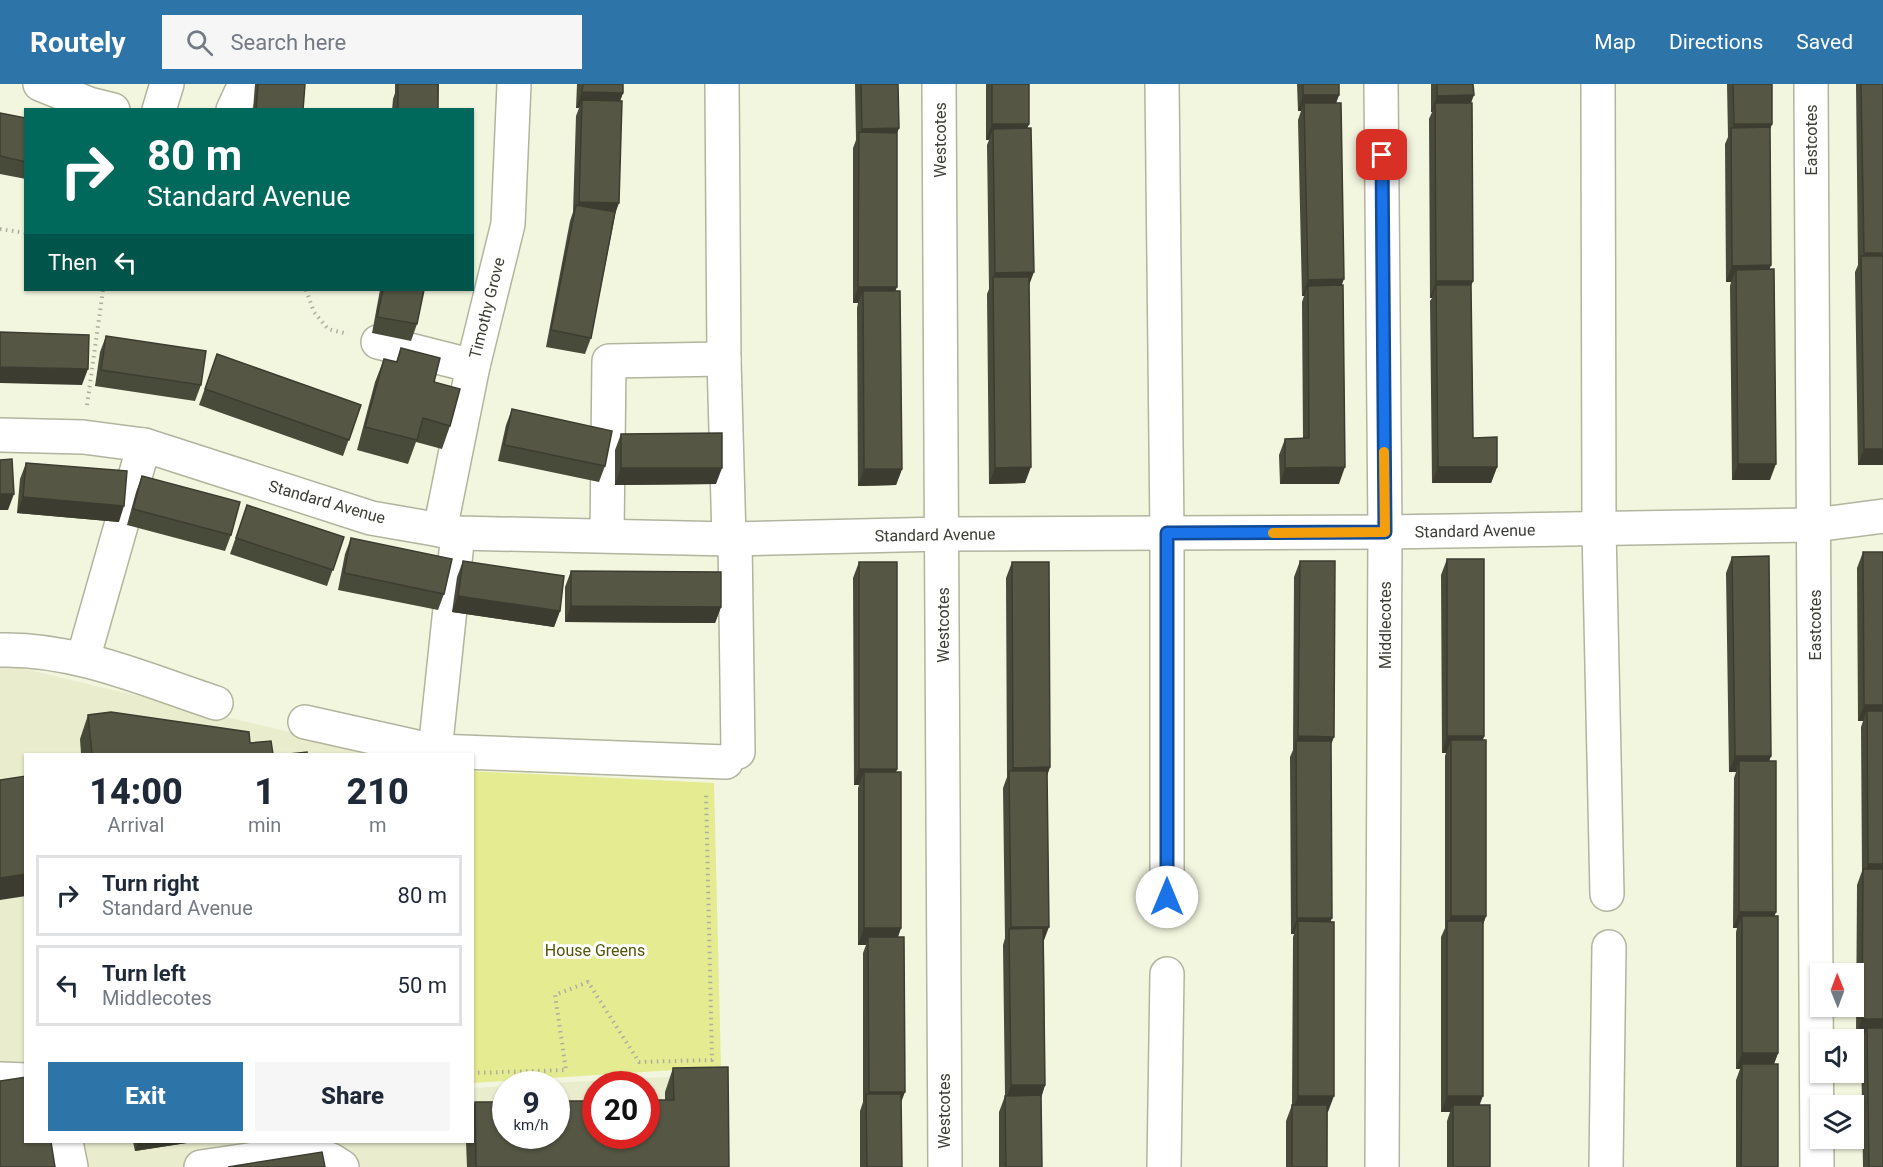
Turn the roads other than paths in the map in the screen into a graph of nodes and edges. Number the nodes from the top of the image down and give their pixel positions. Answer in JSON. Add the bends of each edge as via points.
{"nodes":[{"id":1,"x":40,"y":84,"type":"edge"},
{"id":2,"x":167,"y":84,"type":"edge"},
{"id":3,"x":245,"y":84,"type":"edge"},
{"id":4,"x":514,"y":84,"type":"edge"},
{"id":5,"x":722,"y":84,"type":"edge"},
{"id":6,"x":939,"y":84,"type":"edge"},
{"id":7,"x":1162,"y":84,"type":"edge"},
{"id":8,"x":1381,"y":84,"type":"edge"},
{"id":9,"x":1598,"y":84,"type":"edge"},
{"id":10,"x":1811,"y":84,"type":"edge"},
{"id":11,"x":105,"y":108,"type":"edge"},
{"id":12,"x":160,"y":108,"type":"edge"},
{"id":13,"x":234,"y":108,"type":"edge"},
{"id":14,"x":378,"y":342,"type":"road end"},
{"id":15,"x":724,"y":359,"type":"junction"},
{"id":16,"x":473,"y":366,"type":"junction"},
{"id":17,"x":0,"y":435,"type":"edge"},
{"id":18,"x":144,"y":445,"type":"junction"},
{"id":19,"x":1883,"y":516,"type":"edge"},
{"id":20,"x":1815,"y":525,"type":"junction"},
{"id":21,"x":1599,"y":529,"type":"junction"},
{"id":22,"x":449,"y":531,"type":"junction"},
{"id":23,"x":1385,"y":532,"type":"junction"},
{"id":24,"x":1167,"y":533,"type":"junction"},
{"id":25,"x":943,"y":534,"type":"junction"},
{"id":26,"x":607,"y":535,"type":"junction"},
{"id":27,"x":732,"y":539,"type":"junction"},
{"id":28,"x":0,"y":650,"type":"edge"},
{"id":29,"x":83,"y":659,"type":"junction"},
{"id":30,"x":216,"y":703,"type":"dead end"},
{"id":31,"x":305,"y":722,"type":"dead end"},
{"id":32,"x":435,"y":751,"type":"junction"},
{"id":33,"x":1607,"y":894,"type":"dead end"},
{"id":34,"x":1167,"y":897,"type":"dead end"},
{"id":35,"x":1609,"y":947,"type":"dead end"},
{"id":36,"x":1167,"y":974,"type":"dead end"},
{"id":37,"x":66,"y":1143,"type":"edge"},
{"id":38,"x":71,"y":1167,"type":"edge"},
{"id":39,"x":201,"y":1167,"type":"edge"},
{"id":40,"x":342,"y":1167,"type":"edge"},
{"id":41,"x":945,"y":1167,"type":"edge"},
{"id":42,"x":1164,"y":1167,"type":"edge"},
{"id":43,"x":1382,"y":1167,"type":"edge"},
{"id":44,"x":1606,"y":1167,"type":"edge"},
{"id":45,"x":1817,"y":1167,"type":"edge"}],
"edges":[{"from":1,"to":11,"type":"street"},
{"from":2,"to":12,"type":"street"},
{"from":3,"to":13,"type":"street"},
{"from":4,"to":16,"type":"street","name":"Timothy Grove","via":[[508,224]]},
{"from":5,"to":15,"type":"street"},
{"from":6,"to":25,"type":"street","name":"Westcotes"},
{"from":7,"to":24,"type":"street"},
{"from":8,"to":23,"type":"street","name":"Middlecotes"},
{"from":9,"to":21,"type":"street"},
{"from":10,"to":20,"type":"street","name":"Eastcotes"},
{"from":14,"to":16,"type":"street"},
{"from":15,"to":26,"type":"street","via":[[609,361]]},
{"from":15,"to":27,"type":"street"},
{"from":16,"to":22,"type":"street","name":"Timothy Grove"},
{"from":17,"to":18,"type":"street","name":"Standard Avenue","via":[[83,437]]},
{"from":18,"to":22,"type":"street","name":"Standard Avenue","via":[[371,518]]},
{"from":18,"to":29,"type":"street"},
{"from":19,"to":20,"type":"street","name":"Standard Avenue"},
{"from":20,"to":21,"type":"street","name":"Standard Avenue"},
{"from":20,"to":45,"type":"street","name":"Eastcotes"},
{"from":21,"to":23,"type":"street","name":"Standard Avenue"},
{"from":21,"to":33,"type":"street"},
{"from":22,"to":26,"type":"street","name":"Standard Avenue"},
{"from":22,"to":32,"type":"street","name":"Timothy Grove"},
{"from":23,"to":24,"type":"street","name":"Standard Avenue"},
{"from":23,"to":43,"type":"street","name":"Middlecotes"},
{"from":24,"to":25,"type":"street","name":"Standard Avenue"},
{"from":24,"to":34,"type":"street"},
{"from":25,"to":27,"type":"street","name":"Standard Avenue"},
{"from":25,"to":41,"type":"street","name":"Westcotes"},
{"from":26,"to":27,"type":"street","name":"Standard Avenue"},
{"from":27,"to":32,"type":"street","via":[[732,757]]},
{"from":28,"to":29,"type":"street","via":[[29,649]]},
{"from":29,"to":30,"type":"street"},
{"from":31,"to":32,"type":"street"},
{"from":35,"to":44,"type":"street"},
{"from":36,"to":42,"type":"street"},
{"from":37,"to":38,"type":"street"},
{"from":39,"to":40,"type":"street","via":[[309,1151]]}]}
